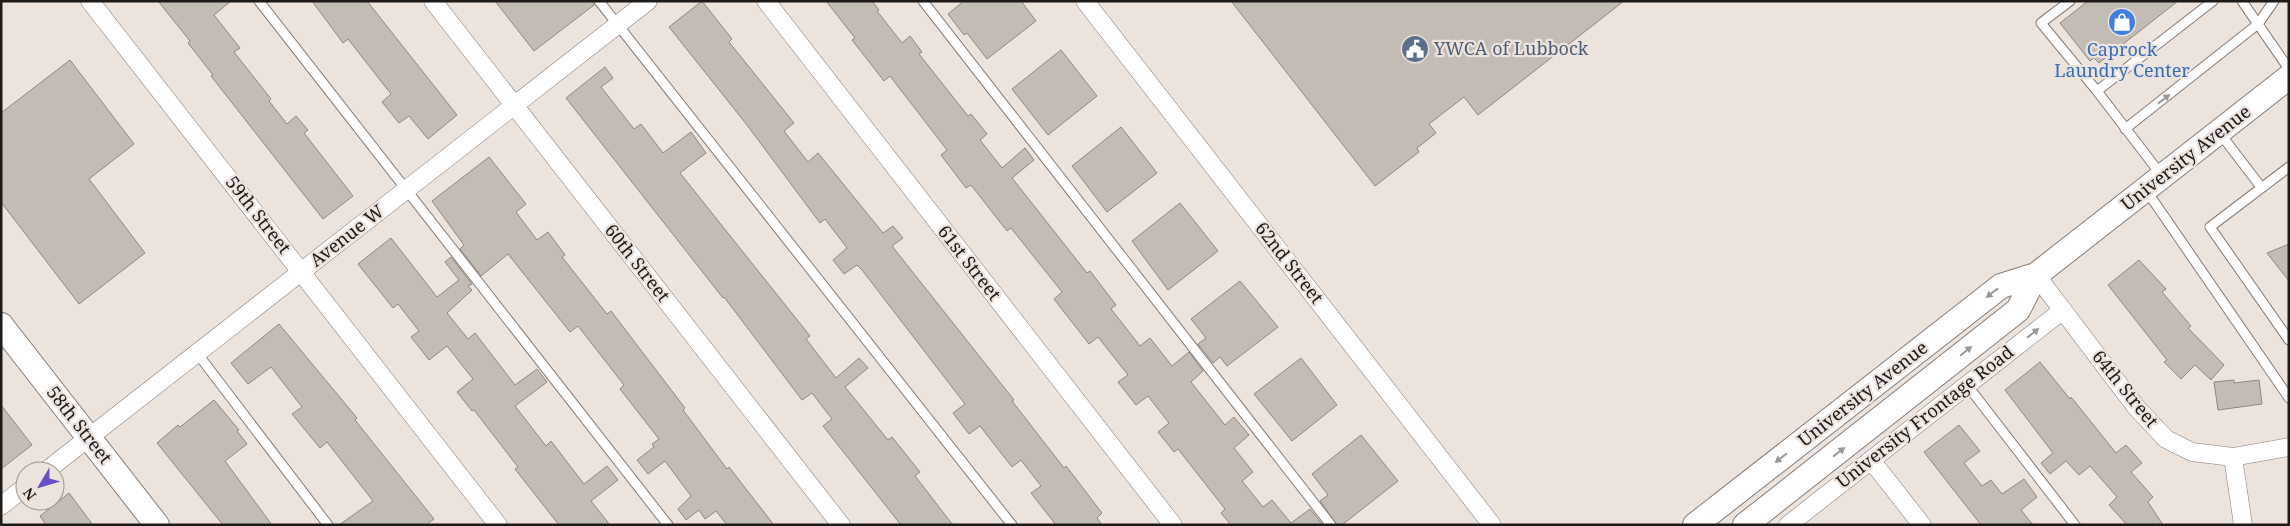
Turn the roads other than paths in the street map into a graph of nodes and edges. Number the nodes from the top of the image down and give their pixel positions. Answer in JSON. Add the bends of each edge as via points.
{"nodes":[{"id":1,"x":90,"y":1,"type":"edge"},
{"id":2,"x":259,"y":1,"type":"edge"},
{"id":3,"x":433,"y":1,"type":"edge"},
{"id":4,"x":600,"y":1,"type":"edge"},
{"id":5,"x":648,"y":1,"type":"edge"},
{"id":6,"x":766,"y":1,"type":"edge"},
{"id":7,"x":923,"y":1,"type":"edge"},
{"id":8,"x":1085,"y":1,"type":"edge"},
{"id":9,"x":2070,"y":1,"type":"edge"},
{"id":10,"x":2213,"y":1,"type":"edge"},
{"id":11,"x":2242,"y":1,"type":"edge"},
{"id":12,"x":2274,"y":1,"type":"edge"},
{"id":13,"x":2258,"y":24,"type":"junction"},
{"id":14,"x":618,"y":25,"type":"junction"},
{"id":15,"x":2289,"y":69,"type":"edge"},
{"id":16,"x":2289,"y":77,"type":"edge"},
{"id":17,"x":2097,"y":92,"type":"junction"},
{"id":18,"x":515,"y":105,"type":"junction"},
{"id":19,"x":2125,"y":129,"type":"junction"},
{"id":20,"x":2219,"y":132,"type":"junction"},
{"id":21,"x":2289,"y":167,"type":"edge"},
{"id":22,"x":2154,"y":183,"type":"junction"},
{"id":23,"x":2261,"y":187,"type":"junction"},
{"id":24,"x":407,"y":190,"type":"junction"},
{"id":25,"x":302,"y":272,"type":"junction"},
{"id":26,"x":2036,"y":275,"type":"junction"},
{"id":27,"x":2062,"y":310,"type":"junction"},
{"id":28,"x":1,"y":325,"type":"edge"},
{"id":29,"x":2289,"y":340,"type":"edge"},
{"id":30,"x":197,"y":353,"type":"junction"},
{"id":31,"x":1967,"y":385,"type":"junction"},
{"id":32,"x":2289,"y":398,"type":"edge"},
{"id":33,"x":89,"y":437,"type":"junction"},
{"id":34,"x":2289,"y":447,"type":"edge"},
{"id":35,"x":2233,"y":457,"type":"junction"},
{"id":36,"x":1871,"y":460,"type":"junction"},
{"id":37,"x":59,"y":461,"type":"edge"},
{"id":38,"x":15,"y":495,"type":"edge"},
{"id":39,"x":1,"y":506,"type":"edge"},
{"id":40,"x":157,"y":525,"type":"edge"},
{"id":41,"x":328,"y":525,"type":"edge"},
{"id":42,"x":498,"y":525,"type":"edge"},
{"id":43,"x":668,"y":525,"type":"edge"},
{"id":44,"x":841,"y":525,"type":"edge"},
{"id":45,"x":1012,"y":525,"type":"edge"},
{"id":46,"x":1173,"y":525,"type":"edge"},
{"id":47,"x":1331,"y":525,"type":"edge"},
{"id":48,"x":1492,"y":525,"type":"edge"},
{"id":49,"x":1695,"y":525,"type":"edge"},
{"id":50,"x":1745,"y":525,"type":"edge"},
{"id":51,"x":1788,"y":525,"type":"edge"},
{"id":52,"x":1922,"y":525,"type":"edge"},
{"id":53,"x":2075,"y":525,"type":"edge"},
{"id":54,"x":2243,"y":525,"type":"edge"}],
"edges":[{"from":1,"to":25,"type":"street","name":"59th Street"},
{"from":2,"to":24,"type":"lane"},
{"from":3,"to":18,"type":"street","name":"60th Street"},
{"from":4,"to":14,"type":"lane"},
{"from":5,"to":14,"type":"street","name":"Avenue W"},
{"from":6,"to":46,"type":"street","name":"61st Street"},
{"from":7,"to":47,"type":"lane"},
{"from":8,"to":48,"type":"street","name":"62nd Street"},
{"from":9,"to":17,"type":"lane","via":[[2041,23]]},
{"from":10,"to":17,"type":"lane"},
{"from":11,"to":13,"type":"lane"},
{"from":12,"to":13,"type":"lane"},
{"from":13,"to":15,"type":"lane"},
{"from":19,"to":13,"type":"lane","one_way":true},
{"from":14,"to":18,"type":"street","name":"Avenue W"},
{"from":14,"to":45,"type":"lane"},
{"from":16,"to":20,"type":"main road","name":"University Avenue"},
{"from":17,"to":19,"type":"lane"},
{"from":18,"to":24,"type":"street","name":"Avenue W"},
{"from":18,"to":44,"type":"street","name":"60th Street"},
{"from":19,"to":22,"type":"lane"},
{"from":20,"to":22,"type":"main road","name":"University Avenue"},
{"from":20,"to":23,"type":"lane"},
{"from":21,"to":23,"type":"lane"},
{"from":22,"to":26,"type":"main road","name":"University Avenue"},
{"from":22,"to":32,"type":"lane"},
{"from":23,"to":29,"type":"lane","via":[[2210,227]]},
{"from":24,"to":25,"type":"street","name":"Avenue W"},
{"from":24,"to":43,"type":"lane"},
{"from":25,"to":30,"type":"street","name":"Avenue W"},
{"from":25,"to":42,"type":"street","name":"59th Street"},
{"from":26,"to":27,"type":"street","name":"64th Street"},
{"from":26,"to":49,"type":"main road","name":"University Avenue","one_way":true,"via":[[2001,286]]},
{"from":50,"to":26,"type":"main road","name":"University Avenue","one_way":true,"via":[[2018,310]]},
{"from":31,"to":27,"type":"street","name":"University Frontage Road","one_way":true},
{"from":27,"to":35,"type":"street","name":"64th Street","via":[[2136,407],[2166,439],[2192,452]]},
{"from":28,"to":33,"type":"main road","name":"58th Street"},
{"from":30,"to":33,"type":"street","name":"Avenue W"},
{"from":30,"to":41,"type":"lane"},
{"from":31,"to":36,"type":"street","name":"University Frontage Road"},
{"from":31,"to":53,"type":"lane"},
{"from":33,"to":37,"type":"street","name":"Avenue W"},
{"from":33,"to":40,"type":"main road","name":"58th Street"},
{"from":34,"to":35,"type":"street","name":"64th Street"},
{"from":35,"to":54,"type":"street"},
{"from":36,"to":51,"type":"street","name":"University Frontage Road"},
{"from":36,"to":52,"type":"street"},
{"from":38,"to":39,"type":"street"}]}
